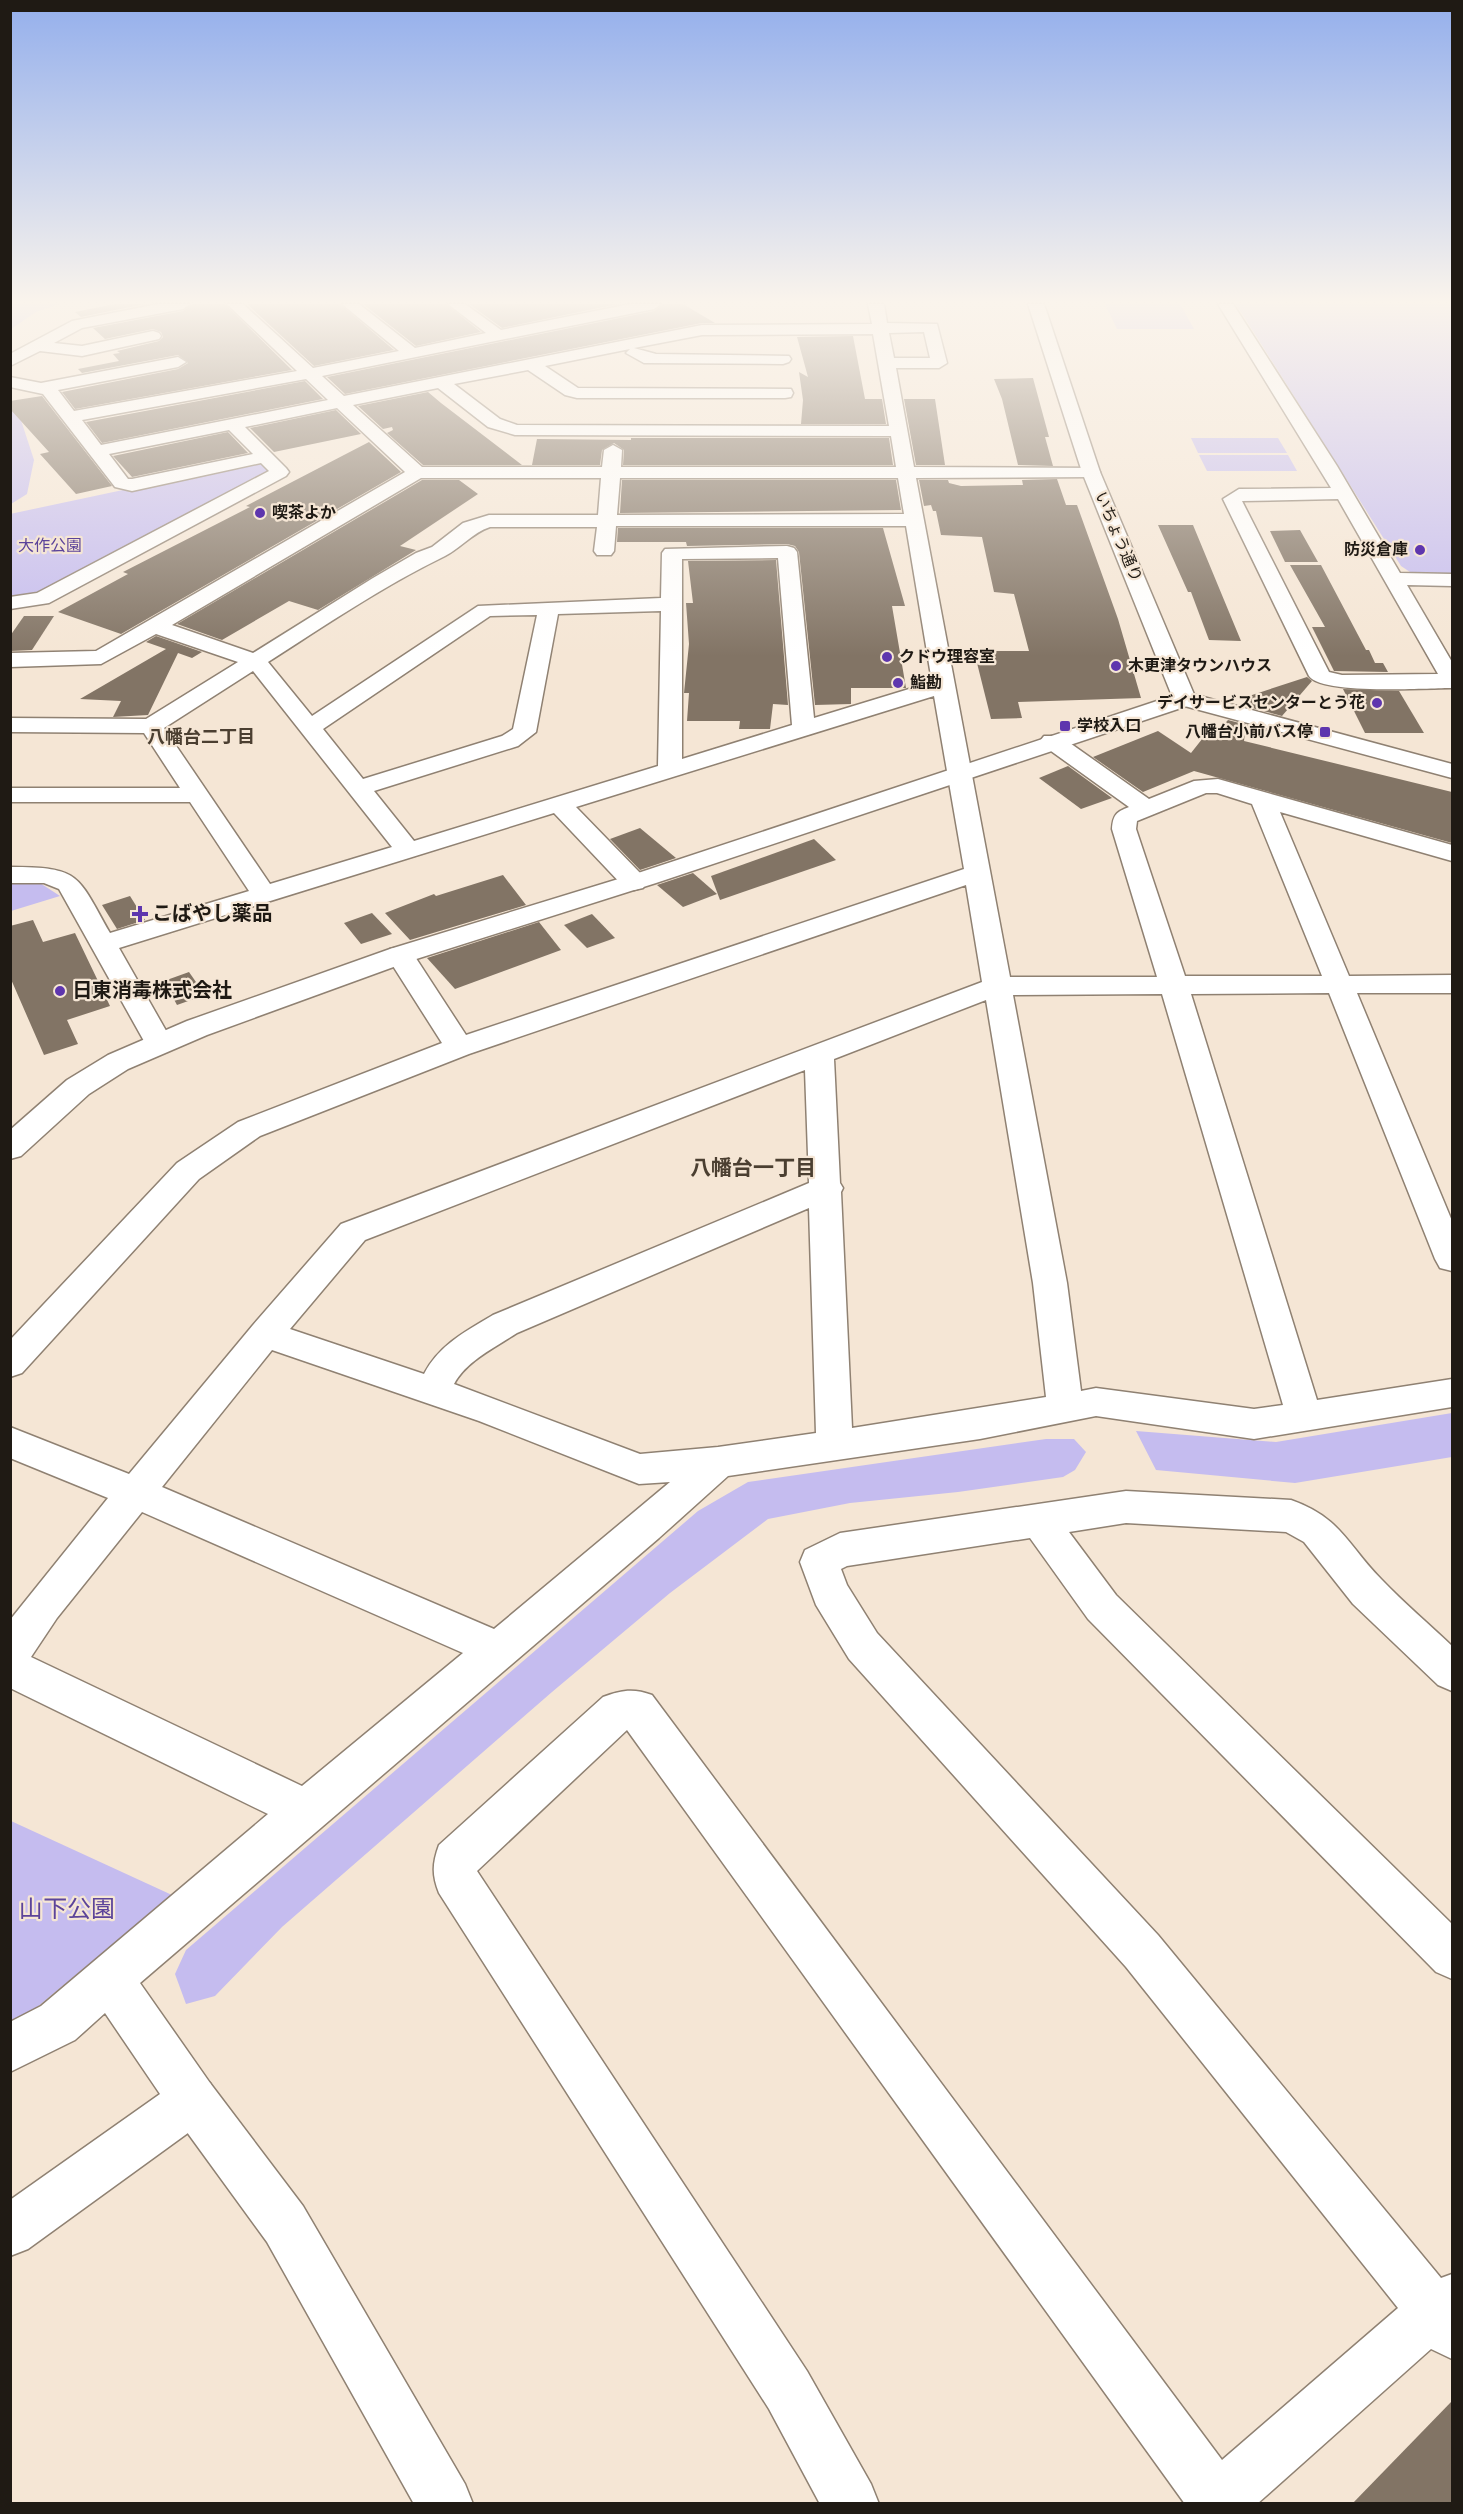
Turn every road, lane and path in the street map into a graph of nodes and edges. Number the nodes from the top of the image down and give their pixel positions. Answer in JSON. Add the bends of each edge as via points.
{"nodes":[{"id":1,"x":73,"y":421,"type":"edge"},
{"id":2,"x":241,"y":421,"type":"edge"},
{"id":3,"x":362,"y":421,"type":"edge"},
{"id":4,"x":493,"y":421,"type":"edge"},
{"id":5,"x":787,"y":421,"type":"edge"},
{"id":6,"x":897,"y":421,"type":"edge"},
{"id":7,"x":1074,"y":421,"type":"edge"},
{"id":8,"x":1299,"y":421,"type":"edge"},
{"id":9,"x":232,"y":423,"type":"junction"},
{"id":10,"x":788,"y":430,"type":"junction"},
{"id":11,"x":614,"y":431,"type":"junction"},
{"id":12,"x":899,"y":431,"type":"junction"},
{"id":13,"x":97,"y":451,"type":"junction"},
{"id":14,"x":266,"y":457,"type":"junction"},
{"id":15,"x":906,"y":472,"type":"junction"},
{"id":16,"x":1091,"y":472,"type":"junction"},
{"id":17,"x":417,"y":473,"type":"junction"},
{"id":18,"x":612,"y":473,"type":"junction"},
{"id":19,"x":1344,"y":493,"type":"junction"},
{"id":20,"x":607,"y":520,"type":"junction"},
{"id":21,"x":915,"y":520,"type":"junction"},
{"id":22,"x":604,"y":551,"type":"dead end"},
{"id":23,"x":1395,"y":579,"type":"junction"},
{"id":24,"x":1452,"y":580,"type":"edge"},
{"id":25,"x":10,"y":603,"type":"edge"},
{"id":26,"x":672,"y":604,"type":"junction"},
{"id":27,"x":549,"y":607,"type":"junction"},
{"id":28,"x":156,"y":626,"type":"junction"},
{"id":29,"x":10,"y":660,"type":"edge"},
{"id":30,"x":256,"y":661,"type":"junction"},
{"id":31,"x":1452,"y":681,"type":"edge"},
{"id":32,"x":944,"y":686,"type":"junction"},
{"id":33,"x":1185,"y":699,"type":"junction"},
{"id":34,"x":10,"y":725,"type":"edge"},
{"id":35,"x":151,"y":726,"type":"junction"},
{"id":36,"x":311,"y":727,"type":"junction"},
{"id":37,"x":804,"y":730,"type":"junction"},
{"id":38,"x":1052,"y":741,"type":"junction"},
{"id":39,"x":1452,"y":771,"type":"edge"},
{"id":40,"x":670,"y":772,"type":"junction"},
{"id":41,"x":959,"y":772,"type":"junction"},
{"id":42,"x":359,"y":788,"type":"junction"},
{"id":43,"x":10,"y":795,"type":"edge"},
{"id":44,"x":198,"y":795,"type":"junction"},
{"id":45,"x":1262,"y":797,"type":"junction"},
{"id":46,"x":560,"y":805,"type":"junction"},
{"id":47,"x":1145,"y":807,"type":"junction"},
{"id":48,"x":408,"y":850,"type":"junction"},
{"id":49,"x":1452,"y":853,"type":"edge"},
{"id":50,"x":977,"y":873,"type":"junction"},
{"id":51,"x":10,"y":875,"type":"edge"},
{"id":52,"x":634,"y":882,"type":"junction"},
{"id":53,"x":264,"y":894,"type":"junction"},
{"id":54,"x":103,"y":944,"type":"junction"},
{"id":55,"x":400,"y":956,"type":"junction"},
{"id":56,"x":1339,"y":984,"type":"junction"},
{"id":57,"x":1452,"y":984,"type":"edge"},
{"id":58,"x":1174,"y":985,"type":"junction"},
{"id":59,"x":997,"y":986,"type":"junction"},
{"id":60,"x":159,"y":1043,"type":"junction"},
{"id":61,"x":459,"y":1047,"type":"junction"},
{"id":62,"x":819,"y":1052,"type":"junction"},
{"id":63,"x":10,"y":1148,"type":"edge"},
{"id":64,"x":826,"y":1188,"type":"junction"},
{"id":65,"x":1452,"y":1259,"type":"edge"},
{"id":66,"x":266,"y":1334,"type":"junction"},
{"id":67,"x":10,"y":1363,"type":"edge"},
{"id":68,"x":433,"y":1391,"type":"junction"},
{"id":69,"x":1452,"y":1393,"type":"edge"},
{"id":70,"x":1065,"y":1408,"type":"junction"},
{"id":71,"x":1304,"y":1416,"type":"junction"},
{"id":72,"x":10,"y":1442,"type":"edge"},
{"id":73,"x":836,"y":1444,"type":"junction"},
{"id":74,"x":718,"y":1462,"type":"junction"},
{"id":75,"x":136,"y":1493,"type":"junction"},
{"id":76,"x":1040,"y":1521,"type":"junction"},
{"id":77,"x":497,"y":1649,"type":"junction"},
{"id":78,"x":10,"y":1654,"type":"edge"},
{"id":79,"x":10,"y":1662,"type":"edge"},
{"id":80,"x":1452,"y":1672,"type":"edge"},
{"id":81,"x":306,"y":1810,"type":"junction"},
{"id":82,"x":1452,"y":1956,"type":"edge"},
{"id":83,"x":110,"y":1980,"type":"junction"},
{"id":84,"x":10,"y":2048,"type":"edge"},
{"id":85,"x":193,"y":2100,"type":"junction"},
{"id":86,"x":10,"y":2231,"type":"edge"},
{"id":87,"x":1447,"y":2315,"type":"edge"},
{"id":88,"x":1217,"y":2502,"type":"edge"},
{"id":89,"x":445,"y":2504,"type":"edge"},
{"id":90,"x":851,"y":2504,"type":"edge"}],
"edges":[{"from":1,"to":13,"type":"street"},
{"from":2,"to":9,"type":"street"},
{"from":3,"to":17,"type":"street"},
{"from":4,"to":11,"type":"street","via":[[502,428]]},
{"from":5,"to":10,"type":"street"},
{"from":6,"to":12,"type":"street"},
{"from":7,"to":16,"type":"street","name":"いちょう通り"},
{"from":8,"to":19,"type":"street"},
{"from":9,"to":13,"type":"street"},
{"from":9,"to":14,"type":"street"},
{"from":10,"to":11,"type":"street"},
{"from":10,"to":12,"type":"street"},
{"from":11,"to":18,"type":"street"},
{"from":12,"to":15,"type":"street"},
{"from":13,"to":14,"type":"street","via":[[122,483],[132,485]]},
{"from":14,"to":25,"type":"street","via":[[280,472],[42,600]]},
{"from":15,"to":16,"type":"street"},
{"from":15,"to":18,"type":"street"},
{"from":15,"to":21,"type":"street"},
{"from":16,"to":33,"type":"street","name":"いちょう通り"},
{"from":17,"to":18,"type":"street"},
{"from":17,"to":28,"type":"street","via":[[329,517]]},
{"from":18,"to":20,"type":"street"},
{"from":19,"to":23,"type":"street"},
{"from":19,"to":31,"type":"street","via":[[1239,495],[1232,499],[1320,676],[1341,682]]},
{"from":20,"to":21,"type":"street"},
{"from":20,"to":22,"type":"street"},
{"from":20,"to":30,"type":"street","via":[[489,521],[470,527]]},
{"from":21,"to":32,"type":"street"},
{"from":23,"to":24,"type":"street"},
{"from":23,"to":31,"type":"street"},
{"from":26,"to":27,"type":"street"},
{"from":26,"to":37,"type":"street","via":[[672,553],[787,552]]},
{"from":26,"to":40,"type":"street"},
{"from":27,"to":36,"type":"street","via":[[485,610]]},
{"from":27,"to":42,"type":"street","via":[[524,732],[510,741]]},
{"from":28,"to":29,"type":"street","via":[[101,657]]},
{"from":28,"to":30,"type":"street"},
{"from":30,"to":35,"type":"street"},
{"from":30,"to":36,"type":"street"},
{"from":32,"to":37,"type":"street"},
{"from":32,"to":41,"type":"street"},
{"from":33,"to":38,"type":"street"},
{"from":33,"to":39,"type":"street"},
{"from":34,"to":35,"type":"street"},
{"from":35,"to":44,"type":"street"},
{"from":36,"to":42,"type":"street"},
{"from":37,"to":40,"type":"street"},
{"from":38,"to":41,"type":"street"},
{"from":38,"to":47,"type":"street"},
{"from":40,"to":46,"type":"street"},
{"from":41,"to":50,"type":"street"},
{"from":41,"to":52,"type":"street"},
{"from":42,"to":48,"type":"street"},
{"from":43,"to":44,"type":"street"},
{"from":44,"to":53,"type":"street"},
{"from":45,"to":47,"type":"street","via":[[1203,786]]},
{"from":45,"to":49,"type":"street"},
{"from":45,"to":56,"type":"street"},
{"from":46,"to":48,"type":"street"},
{"from":46,"to":52,"type":"street"},
{"from":47,"to":58,"type":"street","via":[[1125,817],[1124,829]]},
{"from":48,"to":53,"type":"street"},
{"from":50,"to":59,"type":"street"},
{"from":50,"to":61,"type":"street"},
{"from":51,"to":54,"type":"street","via":[[48,875],[69,884]]},
{"from":52,"to":55,"type":"street"},
{"from":53,"to":54,"type":"street"},
{"from":54,"to":60,"type":"street"},
{"from":55,"to":60,"type":"street"},
{"from":55,"to":61,"type":"street"},
{"from":56,"to":57,"type":"street"},
{"from":56,"to":58,"type":"street"},
{"from":56,"to":65,"type":"street"},
{"from":58,"to":59,"type":"street"},
{"from":58,"to":71,"type":"street"},
{"from":59,"to":62,"type":"street"},
{"from":59,"to":70,"type":"street","via":[[1050,1283]]},
{"from":60,"to":63,"type":"street","via":[[78,1087]]},
{"from":61,"to":67,"type":"street","via":[[249,1129],[231,1140],[188,1171]]},
{"from":62,"to":64,"type":"street"},
{"from":62,"to":66,"type":"street","via":[[353,1232]]},
{"from":64,"to":68,"type":"street","via":[[505,1324],[446,1366]]},
{"from":64,"to":73,"type":"street"},
{"from":66,"to":68,"type":"street"},
{"from":66,"to":75,"type":"street"},
{"from":68,"to":74,"type":"street","via":[[639,1469]]},
{"from":69,"to":71,"type":"street"},
{"from":70,"to":71,"type":"street","via":[[1096,1402],[1254,1424]]},
{"from":70,"to":73,"type":"street"},
{"from":72,"to":75,"type":"street"},
{"from":73,"to":74,"type":"street"},
{"from":74,"to":77,"type":"street"},
{"from":75,"to":77,"type":"street"},
{"from":75,"to":78,"type":"street","via":[[43,1606]]},
{"from":76,"to":80,"type":"street","via":[[1126,1507],[1292,1516],[1317,1530],[1367,1592]]},
{"from":76,"to":82,"type":"street","via":[[1102,1607]]},
{"from":76,"to":87,"type":"street","via":[[840,1550],[819,1562],[830,1593],[863,1646],[1142,1951]]},
{"from":77,"to":81,"type":"street"},
{"from":79,"to":81,"type":"street","via":[[17,1671]]},
{"from":81,"to":83,"type":"street"},
{"from":83,"to":84,"type":"street","via":[[58,2023]]},
{"from":83,"to":85,"type":"street"},
{"from":85,"to":86,"type":"street"},
{"from":85,"to":89,"type":"street","via":[[285,2224]]},
{"from":87,"to":88,"type":"street"},
{"from":88,"to":90,"type":"street","via":[[637,1709],[618,1711],[455,1861],[455,1877],[788,2390]]}]}
